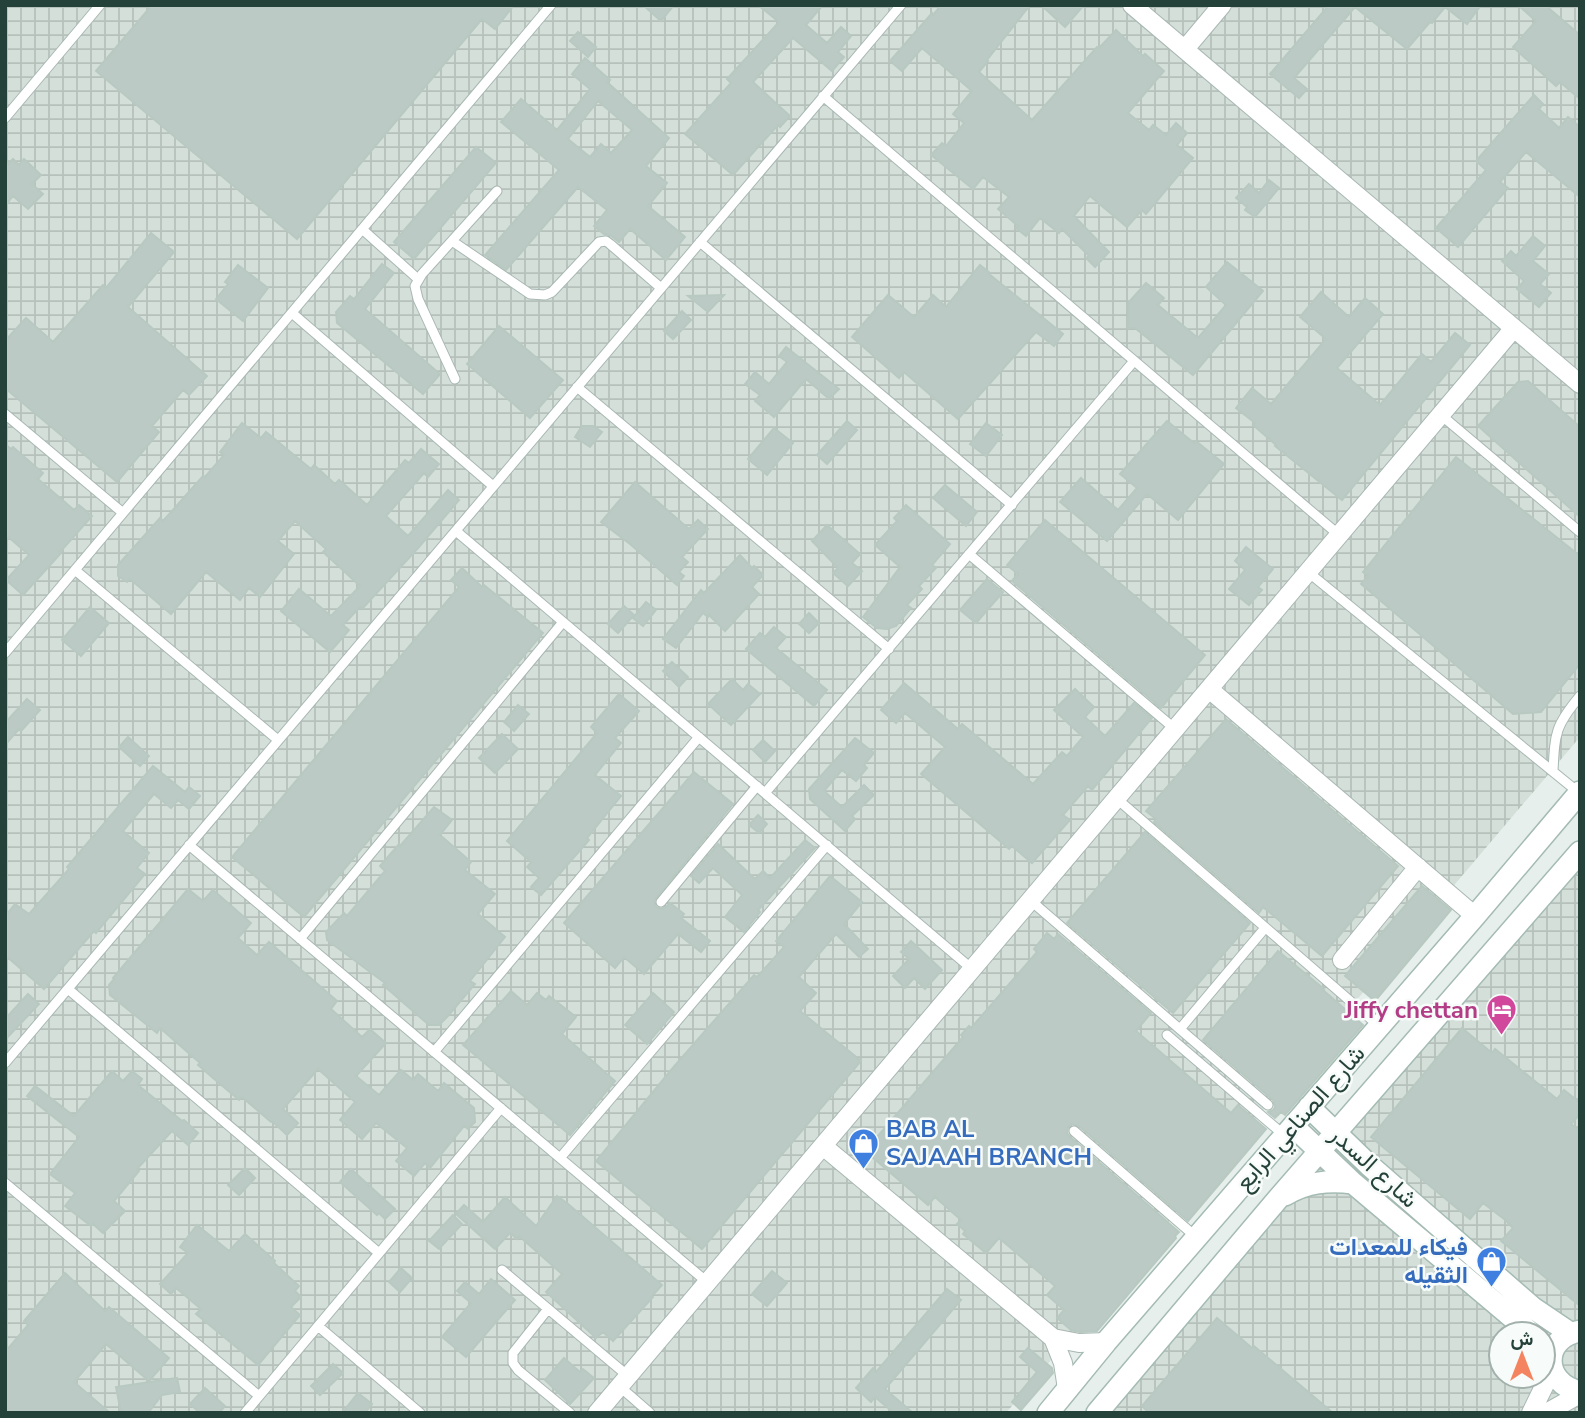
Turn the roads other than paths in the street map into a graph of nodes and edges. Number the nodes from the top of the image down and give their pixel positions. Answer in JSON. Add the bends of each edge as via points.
{"nodes":[{"id":1,"x":100,"y":5,"type":"edge"},
{"id":2,"x":551,"y":5,"type":"edge"},
{"id":3,"x":901,"y":5,"type":"edge"},
{"id":4,"x":1132,"y":5,"type":"edge"},
{"id":5,"x":1222,"y":5,"type":"edge"},
{"id":6,"x":1185,"y":50,"type":"junction"},
{"id":7,"x":823,"y":96,"type":"junction"},
{"id":8,"x":5,"y":118,"type":"edge"},
{"id":9,"x":497,"y":191,"type":"dead end"},
{"id":10,"x":362,"y":229,"type":"junction"},
{"id":11,"x":452,"y":241,"type":"junction"},
{"id":12,"x":700,"y":242,"type":"junction"},
{"id":13,"x":418,"y":279,"type":"junction"},
{"id":14,"x":662,"y":288,"type":"junction"},
{"id":15,"x":292,"y":313,"type":"junction"},
{"id":16,"x":1514,"y":328,"type":"junction"},
{"id":17,"x":1134,"y":361,"type":"junction"},
{"id":18,"x":455,"y":379,"type":"dead end"},
{"id":19,"x":1580,"y":384,"type":"edge"},
{"id":20,"x":577,"y":387,"type":"junction"},
{"id":21,"x":5,"y":414,"type":"edge"},
{"id":22,"x":1441,"y":415,"type":"junction"},
{"id":23,"x":494,"y":486,"type":"junction"},
{"id":24,"x":1012,"y":505,"type":"junction"},
{"id":25,"x":123,"y":513,"type":"junction"},
{"id":26,"x":456,"y":531,"type":"junction"},
{"id":27,"x":1580,"y":532,"type":"edge"},
{"id":28,"x":1339,"y":535,"type":"junction"},
{"id":29,"x":969,"y":554,"type":"junction"},
{"id":30,"x":75,"y":570,"type":"junction"},
{"id":31,"x":1308,"y":572,"type":"junction"},
{"id":32,"x":563,"y":622,"type":"junction"},
{"id":33,"x":889,"y":649,"type":"junction"},
{"id":34,"x":5,"y":653,"type":"edge"},
{"id":35,"x":1209,"y":688,"type":"junction"},
{"id":36,"x":1580,"y":696,"type":"edge"},
{"id":37,"x":1175,"y":729,"type":"junction"},
{"id":38,"x":699,"y":737,"type":"junction"},
{"id":39,"x":278,"y":740,"type":"junction"},
{"id":40,"x":1553,"y":771,"type":"junction"},
{"id":41,"x":761,"y":790,"type":"junction"},
{"id":42,"x":1579,"y":792,"type":"edge"},
{"id":43,"x":1116,"y":798,"type":"junction"},
{"id":44,"x":190,"y":845,"type":"junction"},
{"id":45,"x":827,"y":845,"type":"junction"},
{"id":46,"x":1580,"y":852,"type":"edge"},
{"id":47,"x":1418,"y":867,"type":"junction"},
{"id":48,"x":1030,"y":900,"type":"junction"},
{"id":49,"x":661,"y":902,"type":"dead end"},
{"id":50,"x":1475,"y":916,"type":"junction"},
{"id":51,"x":1265,"y":928,"type":"junction"},
{"id":52,"x":300,"y":939,"type":"junction"},
{"id":53,"x":1342,"y":960,"type":"dead end"},
{"id":54,"x":972,"y":969,"type":"junction"},
{"id":55,"x":68,"y":989,"type":"junction"},
{"id":56,"x":1379,"y":1026,"type":"junction"},
{"id":57,"x":1180,"y":1029,"type":"junction"},
{"id":58,"x":1167,"y":1035,"type":"dead end"},
{"id":59,"x":434,"y":1052,"type":"junction"},
{"id":60,"x":5,"y":1063,"type":"edge"},
{"id":61,"x":1268,"y":1105,"type":"dead end"},
{"id":62,"x":1309,"y":1107,"type":"junction"},
{"id":63,"x":501,"y":1108,"type":"junction"},
{"id":64,"x":1289,"y":1130,"type":"junction"},
{"id":65,"x":1074,"y":1131,"type":"dead end"},
{"id":66,"x":1336,"y":1133,"type":"junction"},
{"id":67,"x":823,"y":1146,"type":"junction"},
{"id":68,"x":1320,"y":1151,"type":"junction"},
{"id":69,"x":560,"y":1158,"type":"junction"},
{"id":70,"x":5,"y":1183,"type":"edge"},
{"id":71,"x":1353,"y":1183,"type":"junction"},
{"id":72,"x":1277,"y":1200,"type":"junction"},
{"id":73,"x":1196,"y":1237,"type":"junction"},
{"id":74,"x":379,"y":1253,"type":"junction"},
{"id":75,"x":502,"y":1270,"type":"dead end"},
{"id":76,"x":707,"y":1282,"type":"junction"},
{"id":77,"x":548,"y":1309,"type":"junction"},
{"id":78,"x":1515,"y":1320,"type":"edge"},
{"id":79,"x":318,"y":1326,"type":"junction"},
{"id":80,"x":1575,"y":1332,"type":"edge"},
{"id":81,"x":1053,"y":1338,"type":"junction"},
{"id":82,"x":1106,"y":1342,"type":"junction"},
{"id":83,"x":1557,"y":1343,"type":"edge"},
{"id":84,"x":1557,"y":1378,"type":"edge"},
{"id":85,"x":624,"y":1381,"type":"junction"},
{"id":86,"x":1068,"y":1389,"type":"junction"},
{"id":87,"x":1539,"y":1390,"type":"edge"},
{"id":88,"x":1580,"y":1393,"type":"edge"},
{"id":89,"x":259,"y":1396,"type":"junction"},
{"id":90,"x":245,"y":1413,"type":"edge"},
{"id":91,"x":420,"y":1413,"type":"edge"},
{"id":92,"x":570,"y":1413,"type":"edge"},
{"id":93,"x":597,"y":1413,"type":"edge"},
{"id":94,"x":650,"y":1413,"type":"edge"},
{"id":95,"x":1048,"y":1413,"type":"edge"},
{"id":96,"x":1097,"y":1413,"type":"edge"},
{"id":97,"x":1531,"y":1413,"type":"edge"},
{"id":98,"x":1546,"y":1413,"type":"edge"}],
"edges":[{"from":1,"to":8,"type":"lane"},
{"from":2,"to":10,"type":"lane"},
{"from":3,"to":7,"type":"lane"},
{"from":4,"to":6,"type":"street"},
{"from":5,"to":6,"type":"street"},
{"from":6,"to":16,"type":"street"},
{"from":7,"to":12,"type":"lane"},
{"from":7,"to":17,"type":"lane"},
{"from":9,"to":11,"type":"lane"},
{"from":10,"to":13,"type":"lane"},
{"from":10,"to":15,"type":"lane"},
{"from":11,"to":13,"type":"lane"},
{"from":11,"to":14,"type":"lane","via":[[530,295],[552,292],[602,241]]},
{"from":12,"to":14,"type":"lane"},
{"from":12,"to":24,"type":"lane"},
{"from":13,"to":18,"type":"lane","via":[[418,299]]},
{"from":14,"to":20,"type":"lane"},
{"from":15,"to":23,"type":"lane"},
{"from":15,"to":25,"type":"lane"},
{"from":16,"to":19,"type":"street"},
{"from":16,"to":22,"type":"street"},
{"from":17,"to":24,"type":"lane"},
{"from":17,"to":28,"type":"lane"},
{"from":20,"to":23,"type":"lane"},
{"from":20,"to":33,"type":"lane"},
{"from":21,"to":25,"type":"lane"},
{"from":22,"to":27,"type":"lane"},
{"from":22,"to":28,"type":"street"},
{"from":23,"to":26,"type":"lane"},
{"from":24,"to":29,"type":"lane"},
{"from":25,"to":30,"type":"lane"},
{"from":26,"to":32,"type":"lane"},
{"from":26,"to":39,"type":"lane"},
{"from":28,"to":31,"type":"street"},
{"from":29,"to":33,"type":"lane"},
{"from":29,"to":37,"type":"lane"},
{"from":30,"to":34,"type":"lane"},
{"from":30,"to":39,"type":"lane"},
{"from":31,"to":35,"type":"street"},
{"from":31,"to":40,"type":"lane"},
{"from":32,"to":38,"type":"lane"},
{"from":32,"to":52,"type":"lane"},
{"from":33,"to":41,"type":"lane"},
{"from":35,"to":37,"type":"street"},
{"from":35,"to":47,"type":"street"},
{"from":36,"to":40,"type":"lane","via":[[1556,733]]},
{"from":37,"to":43,"type":"street"},
{"from":38,"to":41,"type":"lane"},
{"from":38,"to":59,"type":"lane"},
{"from":39,"to":44,"type":"lane"},
{"from":40,"to":42,"type":"lane"},
{"from":41,"to":45,"type":"lane"},
{"from":41,"to":49,"type":"lane"},
{"from":42,"to":50,"type":"main road","name":"شارع الصناعي الرابع"},
{"from":43,"to":48,"type":"street"},
{"from":43,"to":51,"type":"lane"},
{"from":44,"to":52,"type":"lane"},
{"from":44,"to":55,"type":"lane"},
{"from":45,"to":54,"type":"lane"},
{"from":45,"to":69,"type":"lane"},
{"from":46,"to":66,"type":"main road","name":"شارع الصناعي الرابع"},
{"from":47,"to":50,"type":"street"},
{"from":47,"to":53,"type":"street"},
{"from":48,"to":54,"type":"street"},
{"from":48,"to":57,"type":"lane"},
{"from":50,"to":56,"type":"main road","name":"شارع الصناعي الرابع"},
{"from":51,"to":56,"type":"lane"},
{"from":51,"to":57,"type":"lane"},
{"from":52,"to":59,"type":"lane"},
{"from":54,"to":67,"type":"street"},
{"from":55,"to":60,"type":"lane"},
{"from":55,"to":74,"type":"lane"},
{"from":56,"to":62,"type":"main road","name":"شارع الصناعي الرابع"},
{"from":57,"to":61,"type":"lane"},
{"from":58,"to":64,"type":"lane"},
{"from":59,"to":63,"type":"lane"},
{"from":62,"to":64,"type":"main road","name":"شارع الصناعي الرابع"},
{"from":62,"to":66,"type":"main road","name":"شارع السدر"},
{"from":63,"to":69,"type":"lane"},
{"from":63,"to":74,"type":"lane"},
{"from":64,"to":68,"type":"main road","name":"شارع السدر"},
{"from":64,"to":73,"type":"main road","name":"شارع الصناعي الرابع"},
{"from":65,"to":73,"type":"lane"},
{"from":66,"to":68,"type":"main road","name":"شارع الصناعي الرابع"},
{"from":66,"to":80,"type":"main road","name":"شارع السدر","via":[[1533,1308]]},
{"from":67,"to":76,"type":"street"},
{"from":67,"to":81,"type":"street"},
{"from":68,"to":71,"type":"main road","name":"شارع السدر"},
{"from":68,"to":72,"type":"main road","name":"شارع الصناعي الرابع"},
{"from":69,"to":76,"type":"lane"},
{"from":70,"to":89,"type":"lane"},
{"from":71,"to":72,"type":"main road","via":[[1314,1183]]},
{"from":71,"to":78,"type":"main road","name":"شارع السدر"},
{"from":72,"to":96,"type":"main road","name":"شارع الصناعي الرابع"},
{"from":73,"to":82,"type":"main road","name":"شارع الصناعي الرابع"},
{"from":74,"to":79,"type":"lane"},
{"from":75,"to":77,"type":"lane"},
{"from":76,"to":85,"type":"street"},
{"from":77,"to":85,"type":"lane"},
{"from":77,"to":92,"type":"lane","via":[[513,1353],[513,1363]]},
{"from":79,"to":89,"type":"lane"},
{"from":79,"to":91,"type":"lane"},
{"from":80,"to":83,"type":"main road"},
{"from":81,"to":82,"type":"street"},
{"from":81,"to":86,"type":"street"},
{"from":82,"to":86,"type":"main road","name":"شارع الصناعي الرابع"},
{"from":84,"to":88,"type":"main road"},
{"from":85,"to":93,"type":"street"},
{"from":85,"to":94,"type":"lane"},
{"from":86,"to":95,"type":"main road","name":"شارع الصناعي الرابع"},
{"from":87,"to":97,"type":"street"},
{"from":88,"to":98,"type":"street"},
{"from":89,"to":90,"type":"lane"}]}
